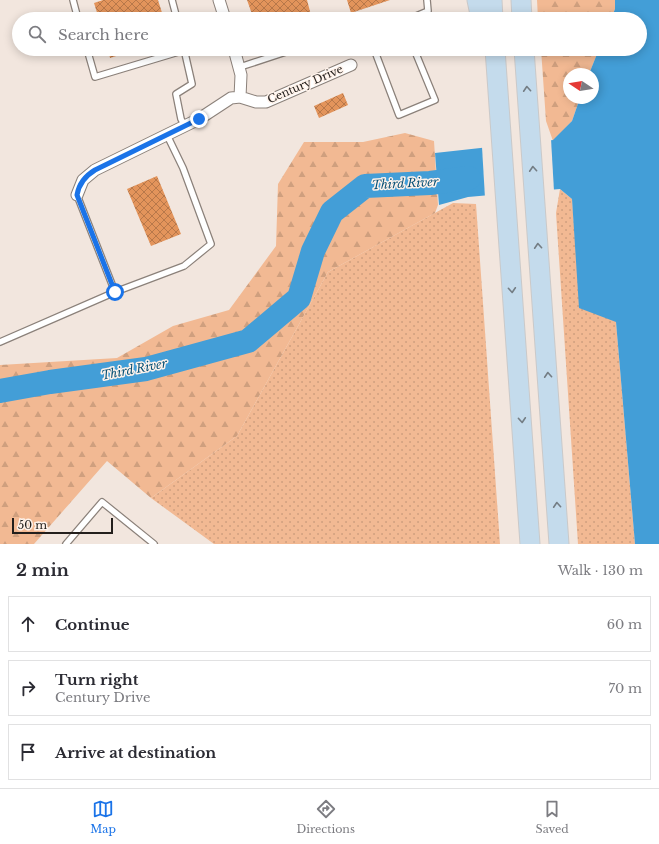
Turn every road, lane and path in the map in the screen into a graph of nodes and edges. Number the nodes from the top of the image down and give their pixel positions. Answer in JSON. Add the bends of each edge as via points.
{"nodes":[{"id":1,"x":73,"y":0,"type":"edge"},
{"id":2,"x":172,"y":0,"type":"edge"},
{"id":3,"x":219,"y":0,"type":"edge"},
{"id":4,"x":427,"y":0,"type":"edge"},
{"id":5,"x":477,"y":0,"type":"edge"},
{"id":6,"x":492,"y":0,"type":"edge"},
{"id":7,"x":521,"y":0,"type":"edge"},
{"id":8,"x":76,"y":12,"type":"edge"},
{"id":9,"x":175,"y":12,"type":"edge"},
{"id":10,"x":223,"y":12,"type":"edge"},
{"id":11,"x":426,"y":12,"type":"edge"},
{"id":12,"x":479,"y":12,"type":"edge"},
{"id":13,"x":493,"y":12,"type":"edge"},
{"id":14,"x":522,"y":12,"type":"edge"},
{"id":15,"x":89,"y":56,"type":"edge"},
{"id":16,"x":164,"y":56,"type":"edge"},
{"id":17,"x":185,"y":56,"type":"edge"},
{"id":18,"x":236,"y":56,"type":"edge"},
{"id":19,"x":274,"y":56,"type":"edge"},
{"id":20,"x":377,"y":56,"type":"edge"},
{"id":21,"x":417,"y":56,"type":"edge"},
{"id":22,"x":487,"y":56,"type":"edge"},
{"id":23,"x":496,"y":56,"type":"edge"},
{"id":24,"x":525,"y":56,"type":"edge"},
{"id":25,"x":350,"y":65,"type":"dead end"},
{"id":26,"x":240,"y":67,"type":"junction"},
{"id":27,"x":240,"y":97,"type":"junction"},
{"id":28,"x":185,"y":126,"type":"junction"},
{"id":29,"x":501,"y":130,"type":"junction"},
{"id":30,"x":167,"y":135,"type":"junction"},
{"id":31,"x":77,"y":195,"type":"joint"},
{"id":32,"x":115,"y":292,"type":"junction"},
{"id":33,"x":0,"y":342,"type":"edge"},
{"id":34,"x":66,"y":544,"type":"edge"},
{"id":35,"x":154,"y":544,"type":"edge"},
{"id":36,"x":530,"y":544,"type":"edge"},
{"id":37,"x":559,"y":544,"type":"edge"}],
"edges":[{"from":1,"to":8,"type":"lane"},
{"from":2,"to":9,"type":"lane"},
{"from":3,"to":10,"type":"street"},
{"from":4,"to":11,"type":"lane","via":[[428,11]]},
{"from":5,"to":12,"type":"highway"},
{"from":6,"to":13,"type":"highway"},
{"from":7,"to":14,"type":"highway"},
{"from":15,"to":16,"type":"lane","via":[[95,77]]},
{"from":17,"to":28,"type":"lane","via":[[192,84],[176,94]]},
{"from":18,"to":26,"type":"street"},
{"from":19,"to":26,"type":"lane"},
{"from":20,"to":21,"type":"lane","via":[[399,115],[435,100]]},
{"from":22,"to":29,"type":"highway"},
{"from":23,"to":29,"type":"highway"},
{"from":37,"to":24,"type":"highway","one_way":true},
{"from":25,"to":27,"type":"street","name":"Century Drive","via":[[266,102]]},
{"from":26,"to":27,"type":"street"},
{"from":27,"to":28,"type":"street","via":[[226,100]]},
{"from":28,"to":30,"type":"street"},
{"from":29,"to":36,"type":"highway","one_way":true},
{"from":30,"to":31,"type":"street","via":[[95,170],[83,180]]},
{"from":30,"to":32,"type":"lane","via":[[183,168],[211,244],[184,266]]},
{"from":31,"to":32,"type":"lane"},
{"from":32,"to":33,"type":"lane"},
{"from":34,"to":35,"type":"lane","via":[[102,502]]}]}
